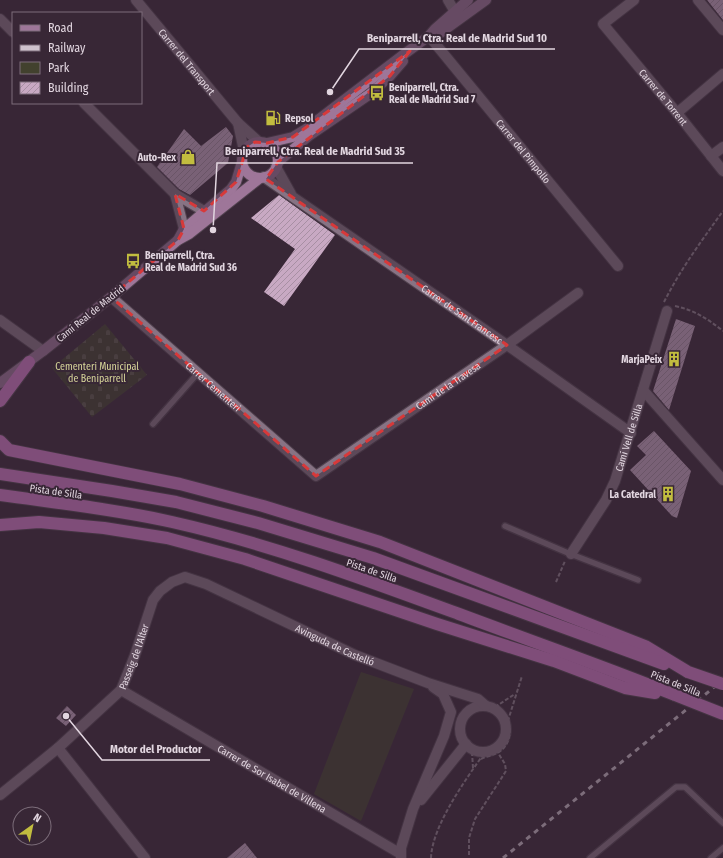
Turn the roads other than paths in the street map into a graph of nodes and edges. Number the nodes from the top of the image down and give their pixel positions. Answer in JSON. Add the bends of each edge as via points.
{"nodes":[{"id":1,"x":136,"y":0,"type":"edge"},
{"id":2,"x":448,"y":0,"type":"edge"},
{"id":3,"x":468,"y":0,"type":"edge"},
{"id":4,"x":486,"y":0,"type":"edge"},
{"id":5,"x":634,"y":0,"type":"edge"},
{"id":6,"x":698,"y":0,"type":"edge"},
{"id":7,"x":458,"y":16,"type":"junction"},
{"id":8,"x":0,"y":19,"type":"edge"},
{"id":9,"x":723,"y":30,"type":"edge"},
{"id":10,"x":12,"y":31,"type":"edge"},
{"id":11,"x":434,"y":35,"type":"junction"},
{"id":12,"x":410,"y":51,"type":"junction"},
{"id":13,"x":723,"y":74,"type":"edge"},
{"id":14,"x":85,"y":104,"type":"edge"},
{"id":15,"x":677,"y":113,"type":"junction"},
{"id":16,"x":238,"y":123,"type":"junction"},
{"id":17,"x":263,"y":142,"type":"junction"},
{"id":18,"x":723,"y":147,"type":"edge"},
{"id":19,"x":244,"y":151,"type":"junction"},
{"id":20,"x":711,"y":156,"type":"junction"},
{"id":21,"x":242,"y":162,"type":"junction"},
{"id":22,"x":277,"y":164,"type":"junction"},
{"id":23,"x":723,"y":171,"type":"edge"},
{"id":24,"x":262,"y":178,"type":"junction"},
{"id":25,"x":175,"y":194,"type":"junction"},
{"id":26,"x":292,"y":196,"type":"junction"},
{"id":27,"x":204,"y":211,"type":"junction"},
{"id":28,"x":184,"y":229,"type":"junction"},
{"id":29,"x":178,"y":240,"type":"junction"},
{"id":30,"x":618,"y":266,"type":"dead end"},
{"id":31,"x":578,"y":293,"type":"dead end"},
{"id":32,"x":111,"y":297,"type":"junction"},
{"id":33,"x":666,"y":307,"type":"road end"},
{"id":34,"x":0,"y":320,"type":"edge"},
{"id":35,"x":507,"y":345,"type":"junction"},
{"id":36,"x":43,"y":351,"type":"junction"},
{"id":37,"x":29,"y":362,"type":"junction"},
{"id":38,"x":198,"y":373,"type":"junction"},
{"id":39,"x":0,"y":383,"type":"edge"},
{"id":40,"x":643,"y":390,"type":"junction"},
{"id":41,"x":0,"y":401,"type":"edge"},
{"id":42,"x":153,"y":424,"type":"dead end"},
{"id":43,"x":631,"y":433,"type":"junction"},
{"id":44,"x":0,"y":441,"type":"edge"},
{"id":45,"x":0,"y":474,"type":"edge"},
{"id":46,"x":316,"y":476,"type":"joint"},
{"id":47,"x":723,"y":480,"type":"edge"},
{"id":48,"x":5,"y":496,"type":"edge"},
{"id":49,"x":0,"y":525,"type":"edge"},
{"id":50,"x":505,"y":526,"type":"dead end"},
{"id":51,"x":571,"y":554,"type":"junction"},
{"id":52,"x":185,"y":577,"type":"joint"},
{"id":53,"x":638,"y":580,"type":"dead end"},
{"id":54,"x":688,"y":672,"type":"junction"},
{"id":55,"x":428,"y":683,"type":"junction"},
{"id":56,"x":723,"y":684,"type":"edge"},
{"id":57,"x":121,"y":690,"type":"junction"},
{"id":58,"x":674,"y":695,"type":"junction"},
{"id":59,"x":489,"y":707,"type":"junction"},
{"id":60,"x":723,"y":714,"type":"edge"},
{"id":61,"x":460,"y":730,"type":"junction"},
{"id":62,"x":444,"y":736,"type":"junction"},
{"id":63,"x":469,"y":747,"type":"junction"},
{"id":64,"x":58,"y":748,"type":"junction"},
{"id":65,"x":0,"y":795,"type":"edge"},
{"id":66,"x":414,"y":809,"type":"junction"},
{"id":67,"x":723,"y":823,"type":"edge"},
{"id":68,"x":723,"y":848,"type":"edge"},
{"id":69,"x":401,"y":856,"type":"edge"},
{"id":70,"x":145,"y":858,"type":"edge"},
{"id":71,"x":590,"y":858,"type":"edge"},
{"id":72,"x":711,"y":858,"type":"edge"}],
"edges":[{"from":1,"to":16,"type":"street","name":"Carrer del Transport"},
{"from":2,"to":7,"type":"street"},
{"from":3,"to":7,"type":"street"},
{"from":4,"to":7,"type":"street"},
{"from":5,"to":15,"type":"street","name":"Carrer de Torrent","via":[[603,24]]},
{"from":6,"to":9,"type":"street"},
{"from":7,"to":11,"type":"street"},
{"from":8,"to":10,"type":"street"},
{"from":11,"to":12,"type":"street"},
{"from":11,"to":30,"type":"street","name":"Carrer del Pimpollo"},
{"from":12,"to":17,"type":"street","via":[[306,129],[293,136]]},
{"from":12,"to":22,"type":"street","via":[[390,76],[370,94],[310,135]]},
{"from":13,"to":15,"type":"street"},
{"from":14,"to":25,"type":"street"},
{"from":15,"to":20,"type":"street","name":"Carrer de Torrent"},
{"from":16,"to":17,"type":"street","name":"Carrer del Transport"},
{"from":16,"to":19,"type":"street","name":"Carrer del Transport"},
{"from":17,"to":19,"type":"street","via":[[250,144]]},
{"from":17,"to":22,"type":"street","via":[[276,151]]},
{"from":18,"to":20,"type":"street"},
{"from":19,"to":21,"type":"street"},
{"from":20,"to":23,"type":"street","name":"Carrer de Torrent"},
{"from":21,"to":24,"type":"street","via":[[250,175]]},
{"from":21,"to":27,"type":"street","name":"Camí Real de Madrid","via":[[231,189]]},
{"from":22,"to":24,"type":"street","via":[[271,174]]},
{"from":22,"to":26,"type":"street","name":"Carrer de Sant Francesc"},
{"from":24,"to":26,"type":"street","name":"Carrer de Sant Francesc"},
{"from":24,"to":29,"type":"street","name":"Camí Real de Madrid"},
{"from":25,"to":27,"type":"street"},
{"from":25,"to":28,"type":"street"},
{"from":26,"to":35,"type":"street","name":"Carrer de Sant Francesc"},
{"from":27,"to":28,"type":"street","name":"Camí Real de Madrid"},
{"from":28,"to":29,"type":"street","name":"Camí Real de Madrid"},
{"from":29,"to":32,"type":"street","name":"Camí Real de Madrid"},
{"from":31,"to":35,"type":"street","name":"Camí de la Travesa"},
{"from":32,"to":36,"type":"street","name":"Camí Real de Madrid"},
{"from":32,"to":38,"type":"street","name":"Carrer Cementeri"},
{"from":33,"to":40,"type":"street","name":"Camí Vell de Silla"},
{"from":34,"to":36,"type":"street"},
{"from":35,"to":43,"type":"street","name":"Carrer de Sant Francesc"},
{"from":35,"to":46,"type":"street","name":"Camí de la Travesa"},
{"from":36,"to":37,"type":"street","name":"Camí Real de Madrid"},
{"from":37,"to":39,"type":"street","name":"Camí Real de Madrid"},
{"from":37,"to":41,"type":"highway"},
{"from":38,"to":42,"type":"lane"},
{"from":38,"to":46,"type":"street","name":"Carrer Cementeri"},
{"from":40,"to":43,"type":"street","name":"Camí Vell de Silla"},
{"from":40,"to":47,"type":"street"},
{"from":43,"to":51,"type":"street","name":"Camí Vell de Silla","via":[[611,490]]},
{"from":44,"to":54,"type":"highway","via":[[9,450],[180,484],[380,542],[645,646]]},
{"from":45,"to":54,"type":"highway","name":"Pista de Silla","via":[[176,502],[258,523],[373,558]]},
{"from":48,"to":58,"type":"highway","name":"Pista de Silla","via":[[108,510],[171,522],[251,542],[364,579]]},
{"from":49,"to":58,"type":"highway","via":[[39,522],[104,528],[167,538],[245,559],[554,661],[625,688]]},
{"from":50,"to":51,"type":"lane"},
{"from":51,"to":53,"type":"lane"},
{"from":52,"to":55,"type":"street","name":"Avinguda de Castelló","via":[[206,584],[355,655]]},
{"from":52,"to":57,"type":"street","name":"Passeig de l'Alter","via":[[172,582],[153,600]]},
{"from":54,"to":56,"type":"highway","name":"Pista de Silla","bridge":true},
{"from":55,"to":59,"type":"street","name":"Avinguda de Castelló","via":[[478,699]]},
{"from":55,"to":62,"type":"street","via":[[443,694],[451,712]]},
{"from":57,"to":64,"type":"street","name":"Passeig de l'Alter"},
{"from":57,"to":69,"type":"street","name":"Carrer de Sor Isabel de Villena"},
{"from":58,"to":60,"type":"highway","name":"Pista de Silla","bridge":true},
{"from":59,"to":61,"type":"street","via":[[479,706],[467,712]]},
{"from":59,"to":63,"type":"street","via":[[499,713],[507,723],[503,741],[497,750],[482,756]]},
{"from":61,"to":62,"type":"street"},
{"from":61,"to":63,"type":"street","via":[[463,740]]},
{"from":62,"to":66,"type":"street"},
{"from":63,"to":66,"type":"street"},
{"from":64,"to":65,"type":"street","name":"Passeig de l'Alter"},
{"from":64,"to":70,"type":"street"},
{"from":66,"to":69,"type":"street","via":[[401,848]]},
{"from":67,"to":71,"type":"lane","via":[[685,787],[676,788]]},
{"from":68,"to":72,"type":"lane"}]}
